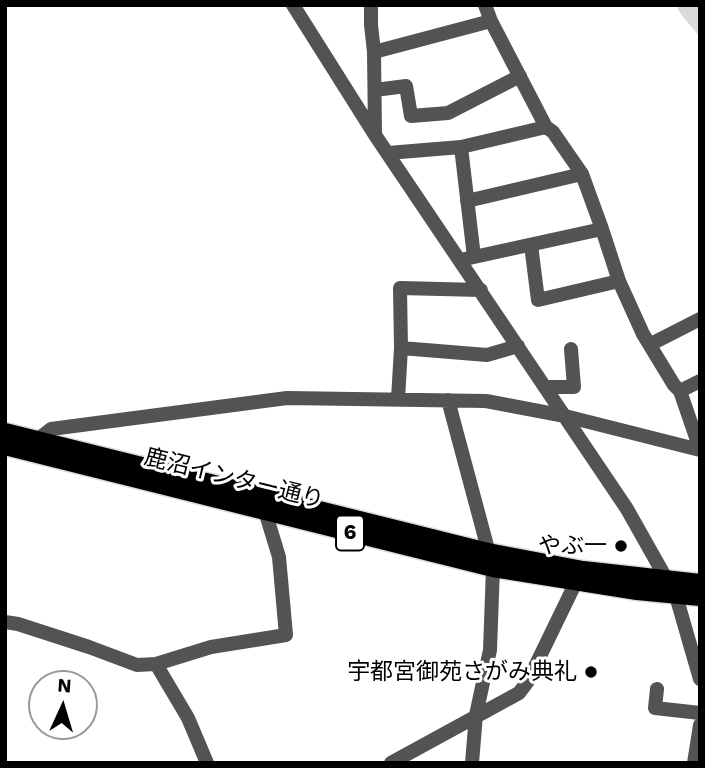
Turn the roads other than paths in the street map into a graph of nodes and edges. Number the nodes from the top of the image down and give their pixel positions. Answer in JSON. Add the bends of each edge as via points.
{"nodes":[{"id":1,"x":293,"y":5,"type":"edge"},
{"id":2,"x":371,"y":5,"type":"edge"},
{"id":3,"x":485,"y":5,"type":"edge"},
{"id":4,"x":491,"y":21,"type":"junction"},
{"id":5,"x":374,"y":52,"type":"junction"},
{"id":6,"x":520,"y":76,"type":"junction"},
{"id":7,"x":375,"y":90,"type":"junction"},
{"id":8,"x":546,"y":127,"type":"junction"},
{"id":9,"x":375,"y":135,"type":"junction"},
{"id":10,"x":461,"y":147,"type":"junction"},
{"id":11,"x":388,"y":153,"type":"junction"},
{"id":12,"x":582,"y":174,"type":"junction"},
{"id":13,"x":467,"y":201,"type":"junction"},
{"id":14,"x":603,"y":229,"type":"junction"},
{"id":15,"x":531,"y":245,"type":"junction"},
{"id":16,"x":468,"y":258,"type":"junction"},
{"id":17,"x":619,"y":281,"type":"junction"},
{"id":18,"x":481,"y":290,"type":"junction"},
{"id":19,"x":700,"y":319,"type":"edge"},
{"id":20,"x":651,"y":344,"type":"junction"},
{"id":21,"x":518,"y":346,"type":"junction"},
{"id":22,"x":401,"y":348,"type":"junction"},
{"id":23,"x":571,"y":349,"type":"dead end"},
{"id":24,"x":700,"y":381,"type":"edge"},
{"id":25,"x":546,"y":387,"type":"junction"},
{"id":26,"x":680,"y":391,"type":"junction"},
{"id":27,"x":398,"y":399,"type":"junction"},
{"id":28,"x":448,"y":400,"type":"junction"},
{"id":29,"x":565,"y":416,"type":"junction"},
{"id":30,"x":5,"y":432,"type":"edge"},
{"id":31,"x":5,"y":446,"type":"edge"},
{"id":32,"x":35,"y":447,"type":"junction"},
{"id":33,"x":700,"y":449,"type":"edge"},
{"id":34,"x":265,"y":504,"type":"junction"},
{"id":35,"x":491,"y":560,"type":"junction"},
{"id":36,"x":576,"y":582,"type":"junction"},
{"id":37,"x":700,"y":583,"type":"edge"},
{"id":38,"x":672,"y":588,"type":"junction"},
{"id":39,"x":700,"y":597,"type":"edge"},
{"id":40,"x":5,"y":622,"type":"edge"},
{"id":41,"x":156,"y":664,"type":"junction"},
{"id":42,"x":700,"y":679,"type":"edge"},
{"id":43,"x":657,"y":689,"type":"dead end"},
{"id":44,"x":700,"y":713,"type":"edge"},
{"id":45,"x":477,"y":715,"type":"junction"},
{"id":46,"x":700,"y":725,"type":"edge"},
{"id":47,"x":207,"y":763,"type":"edge"},
{"id":48,"x":391,"y":763,"type":"edge"},
{"id":49,"x":472,"y":763,"type":"edge"},
{"id":50,"x":694,"y":763,"type":"edge"}],
"edges":[{"from":1,"to":9,"type":"street"},
{"from":2,"to":5,"type":"street"},
{"from":3,"to":4,"type":"street"},
{"from":4,"to":5,"type":"street"},
{"from":4,"to":6,"type":"street"},
{"from":5,"to":7,"type":"street"},
{"from":6,"to":7,"type":"street","via":[[449,113],[411,116],[406,86]]},
{"from":6,"to":8,"type":"street"},
{"from":7,"to":9,"type":"street"},
{"from":8,"to":10,"type":"street"},
{"from":8,"to":12,"type":"street"},
{"from":9,"to":11,"type":"street"},
{"from":10,"to":11,"type":"street"},
{"from":10,"to":13,"type":"street"},
{"from":11,"to":16,"type":"street"},
{"from":12,"to":13,"type":"street"},
{"from":12,"to":14,"type":"street"},
{"from":13,"to":16,"type":"street"},
{"from":14,"to":15,"type":"street"},
{"from":14,"to":17,"type":"street"},
{"from":15,"to":16,"type":"street"},
{"from":15,"to":17,"type":"street","via":[[538,300]]},
{"from":16,"to":18,"type":"street"},
{"from":17,"to":20,"type":"street"},
{"from":18,"to":21,"type":"street"},
{"from":18,"to":22,"type":"street","via":[[400,288]]},
{"from":19,"to":20,"type":"street"},
{"from":20,"to":26,"type":"street"},
{"from":21,"to":22,"type":"street","via":[[487,355]]},
{"from":21,"to":25,"type":"street"},
{"from":22,"to":27,"type":"street"},
{"from":23,"to":25,"type":"street","via":[[574,387]]},
{"from":24,"to":26,"type":"street"},
{"from":25,"to":29,"type":"street"},
{"from":26,"to":33,"type":"street"},
{"from":27,"to":28,"type":"street"},
{"from":27,"to":32,"type":"street","via":[[287,398],[51,429]]},
{"from":28,"to":29,"type":"street","via":[[486,401]]},
{"from":28,"to":35,"type":"street"},
{"from":29,"to":33,"type":"street"},
{"from":29,"to":38,"type":"street","via":[[627,509]]},
{"from":30,"to":32,"type":"main road","name":"鹿沼インター通り","number":"6"},
{"from":31,"to":32,"type":"main road","name":"鹿沼インター通り","number":"6"},
{"from":32,"to":34,"type":"main road","name":"鹿沼インター通り","number":"6"},
{"from":34,"to":35,"type":"main road","name":"鹿沼インター通り","number":"6"},
{"from":34,"to":41,"type":"street","via":[[279,557],[286,635],[211,647]]},
{"from":35,"to":36,"type":"main road","name":"鹿沼インター通り","number":"6"},
{"from":35,"to":38,"type":"main road","name":"鹿沼インター通り","number":"6","via":[[583,570]]},
{"from":35,"to":45,"type":"street","via":[[490,650]]},
{"from":36,"to":38,"type":"main road","name":"鹿沼インター通り","number":"6"},
{"from":36,"to":45,"type":"street","via":[[528,681],[519,693]]},
{"from":37,"to":38,"type":"main road","name":"鹿沼インター通り","number":"6"},
{"from":38,"to":39,"type":"main road","name":"鹿沼インター通り","number":"6"},
{"from":38,"to":42,"type":"street"},
{"from":40,"to":41,"type":"street","via":[[137,666]]},
{"from":41,"to":47,"type":"street","via":[[188,718]]},
{"from":43,"to":44,"type":"street","via":[[655,708]]},
{"from":45,"to":48,"type":"street"},
{"from":45,"to":49,"type":"street"},
{"from":46,"to":50,"type":"street"}]}
